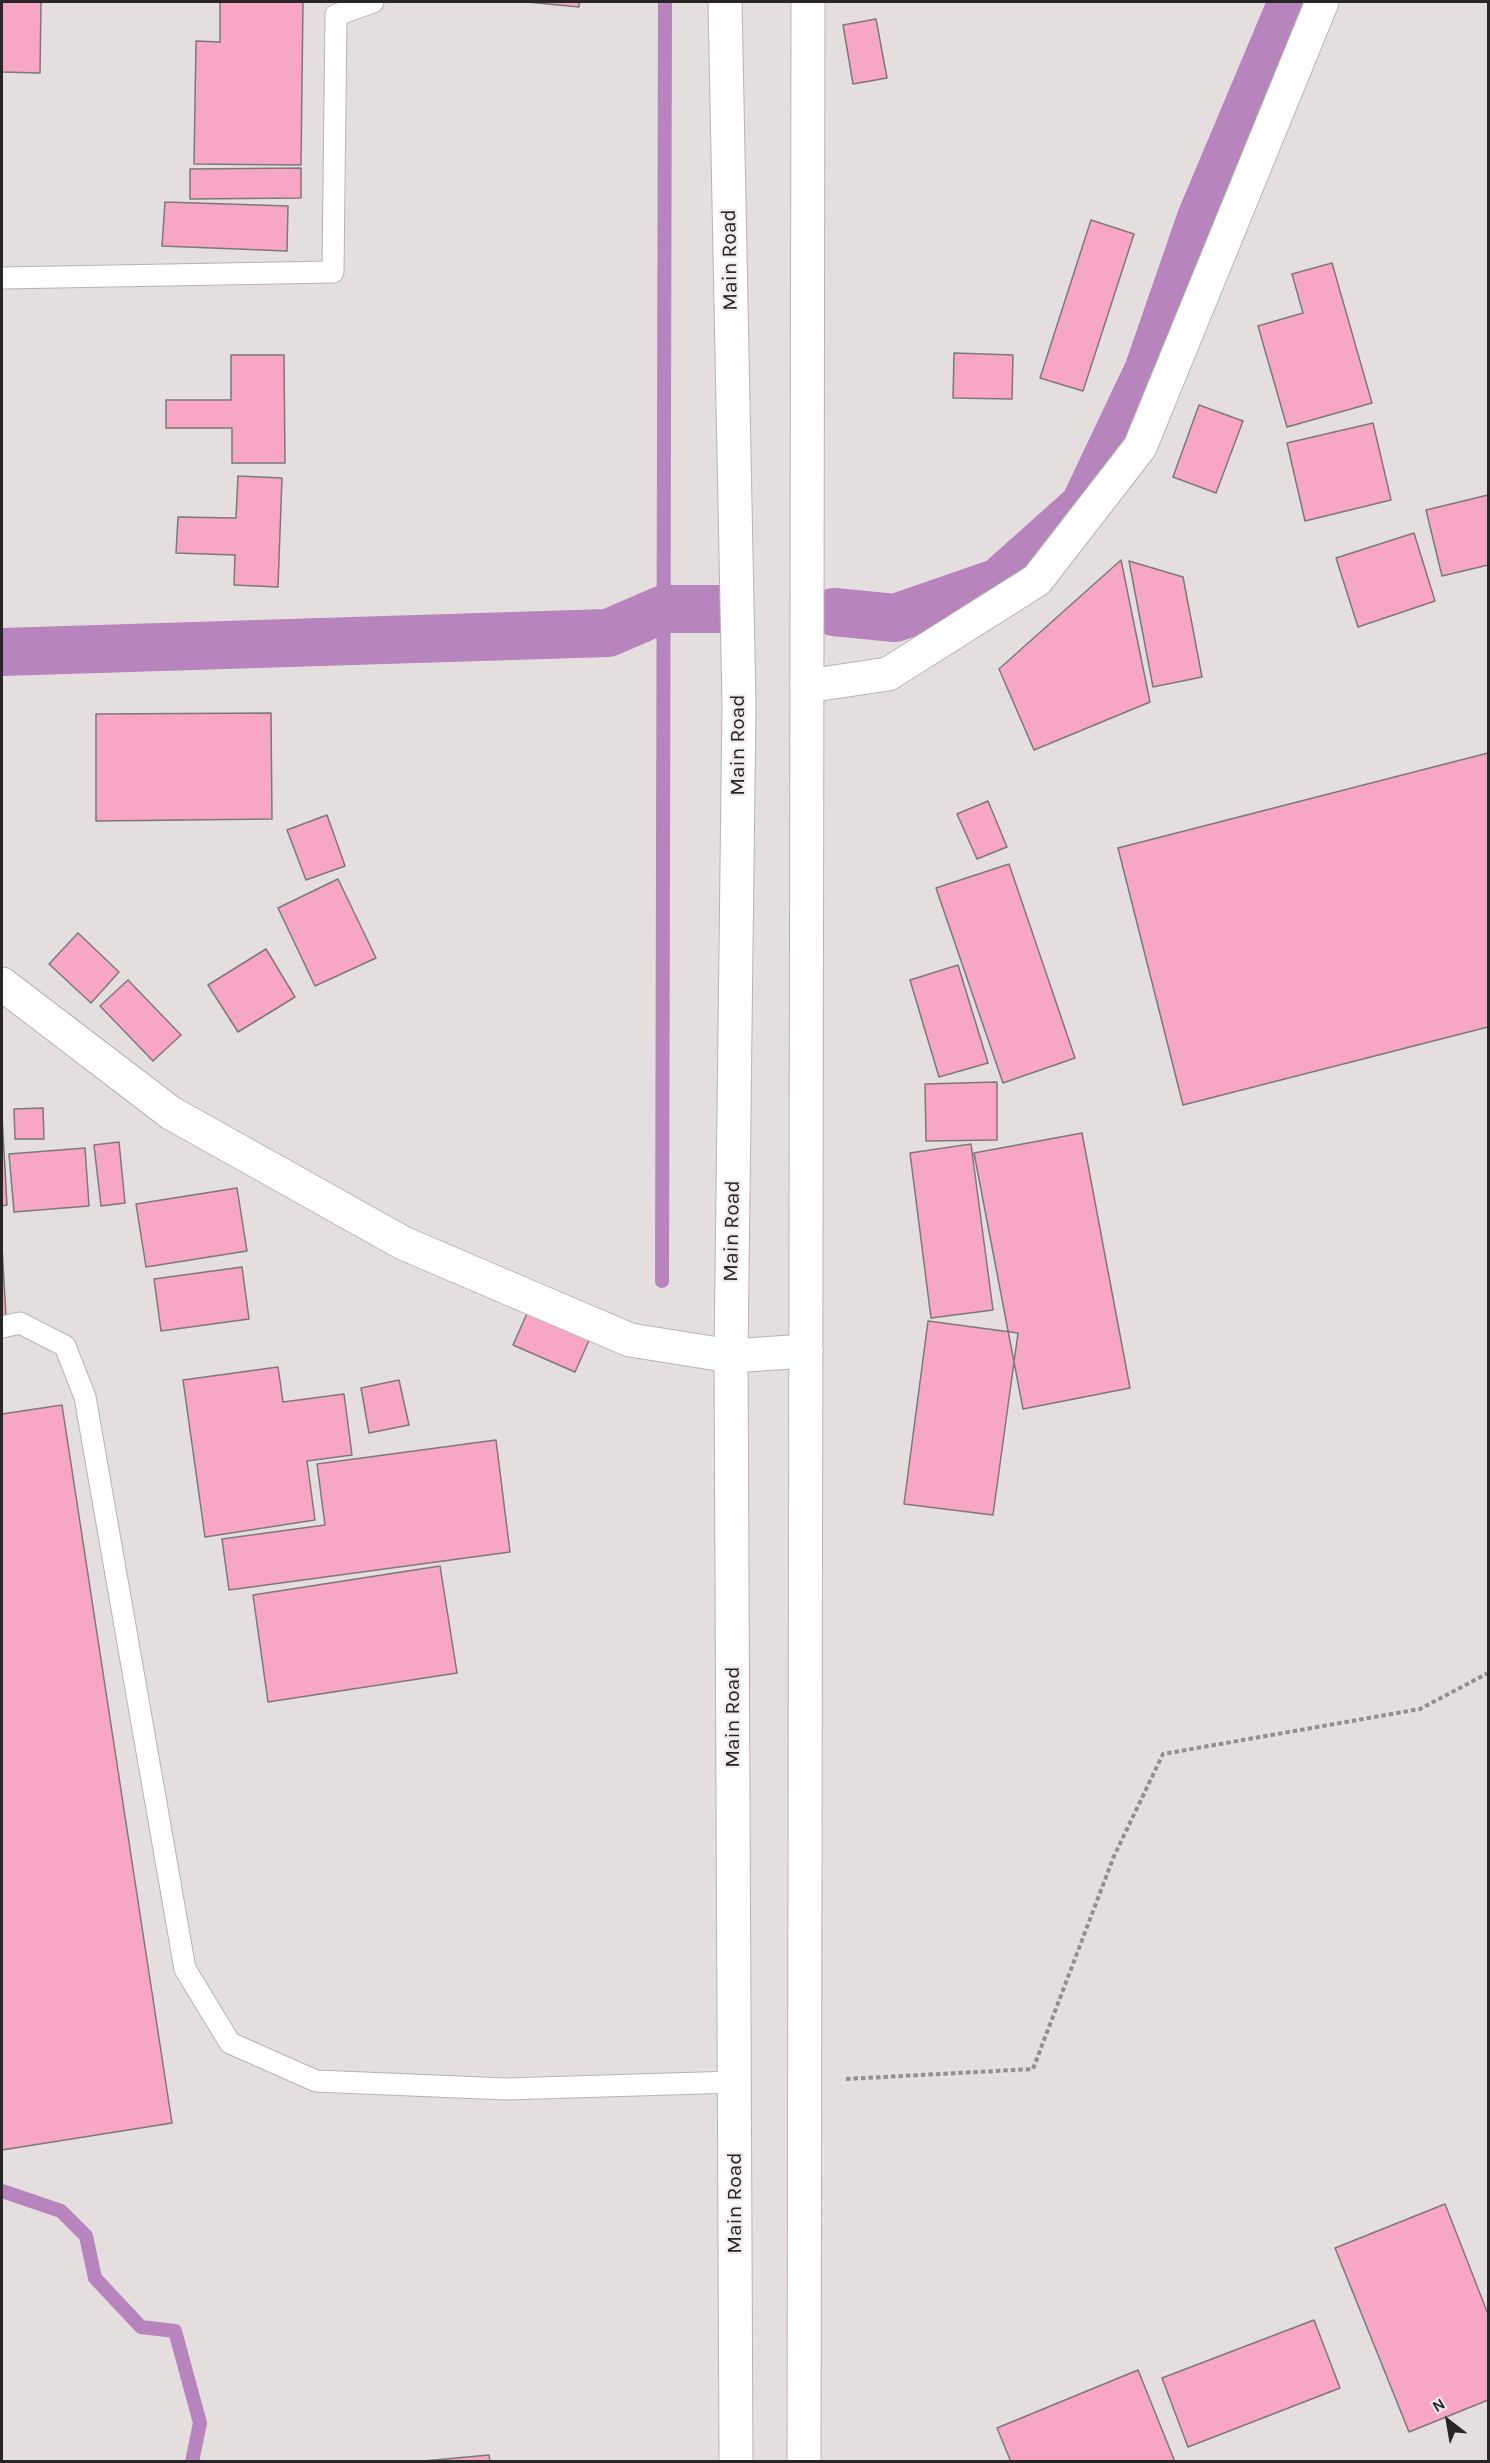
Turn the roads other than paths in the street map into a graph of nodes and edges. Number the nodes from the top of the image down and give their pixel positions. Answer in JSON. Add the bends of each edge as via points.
{"nodes":[{"id":1,"x":373,"y":2,"type":"edge"},
{"id":2,"x":725,"y":2,"type":"edge"},
{"id":3,"x":808,"y":2,"type":"edge"},
{"id":4,"x":1322,"y":2,"type":"edge"},
{"id":5,"x":336,"y":8,"type":"edge"},
{"id":6,"x":2,"y":278,"type":"edge"},
{"id":7,"x":807,"y":686,"type":"junction"},
{"id":8,"x":2,"y":984,"type":"edge"},
{"id":9,"x":2,"y":1327,"type":"edge"},
{"id":10,"x":806,"y":1351,"type":"junction"},
{"id":11,"x":730,"y":1356,"type":"junction"},
{"id":12,"x":735,"y":2082,"type":"junction"},
{"id":13,"x":736,"y":2462,"type":"edge"},
{"id":14,"x":804,"y":2462,"type":"edge"}],
"edges":[{"from":1,"to":5,"type":"lane"},
{"from":2,"to":11,"type":"main road","name":"Main Road","via":[[739,704]]},
{"from":3,"to":7,"type":"main road"},
{"from":4,"to":7,"type":"main road","via":[[1140,447],[1037,580],[888,674]]},
{"from":5,"to":6,"type":"lane","via":[[333,272]]},
{"from":7,"to":10,"type":"main road"},
{"from":8,"to":11,"type":"main road","via":[[171,1113],[403,1244],[630,1340]]},
{"from":9,"to":12,"type":"lane","via":[[20,1323],[65,1346],[85,1397],[185,1969],[230,2043],[316,2081],[506,2089]]},
{"from":10,"to":11,"type":"main road"},
{"from":10,"to":14,"type":"main road"},
{"from":11,"to":12,"type":"main road","name":"Main Road"},
{"from":12,"to":13,"type":"main road","name":"Main Road"}]}
